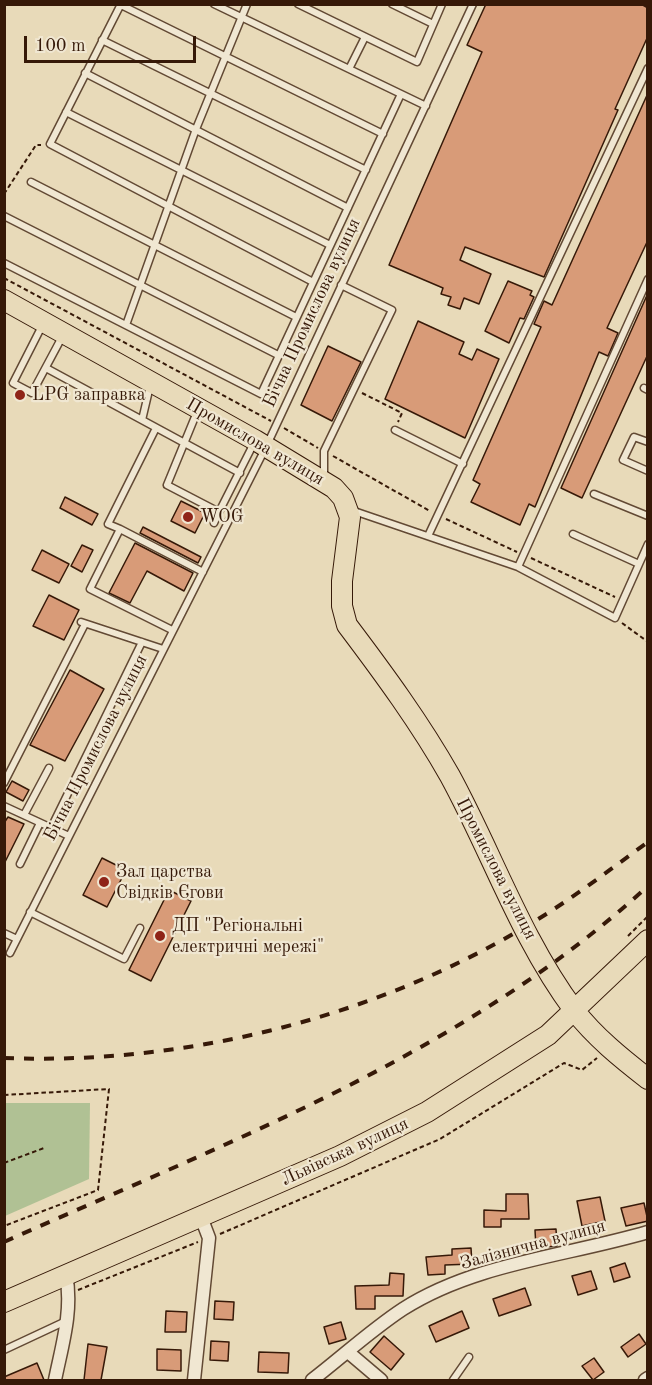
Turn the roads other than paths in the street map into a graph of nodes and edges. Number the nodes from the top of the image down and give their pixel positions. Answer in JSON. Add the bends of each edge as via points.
{"nodes":[{"id":1,"x":214,"y":4,"type":"edge"},
{"id":2,"x":248,"y":4,"type":"edge"},
{"id":3,"x":298,"y":4,"type":"edge"},
{"id":4,"x":392,"y":4,"type":"edge"},
{"id":5,"x":441,"y":4,"type":"edge"},
{"id":6,"x":473,"y":4,"type":"edge"},
{"id":7,"x":121,"y":5,"type":"edge"},
{"id":8,"x":242,"y":18,"type":"junction"},
{"id":9,"x":433,"y":24,"type":"junction"},
{"id":10,"x":365,"y":37,"type":"junction"},
{"id":11,"x":102,"y":40,"type":"junction"},
{"id":12,"x":225,"y":57,"type":"junction"},
{"id":13,"x":648,"y":68,"type":"edge"},
{"id":14,"x":349,"y":69,"type":"junction"},
{"id":15,"x":85,"y":73,"type":"junction"},
{"id":16,"x":402,"y":94,"type":"junction"},
{"id":17,"x":210,"y":95,"type":"junction"},
{"id":18,"x":426,"y":106,"type":"junction"},
{"id":19,"x":66,"y":112,"type":"junction"},
{"id":20,"x":196,"y":129,"type":"junction"},
{"id":21,"x":383,"y":134,"type":"junction"},
{"id":22,"x":366,"y":170,"type":"junction"},
{"id":23,"x":182,"y":171,"type":"junction"},
{"id":24,"x":30,"y":182,"type":"dead end"},
{"id":25,"x":169,"y":207,"type":"junction"},
{"id":26,"x":348,"y":208,"type":"junction"},
{"id":27,"x":4,"y":216,"type":"edge"},
{"id":28,"x":330,"y":245,"type":"junction"},
{"id":29,"x":156,"y":246,"type":"junction"},
{"id":30,"x":4,"y":263,"type":"edge"},
{"id":31,"x":648,"y":279,"type":"edge"},
{"id":32,"x":313,"y":282,"type":"junction"},
{"id":33,"x":141,"y":285,"type":"junction"},
{"id":34,"x":341,"y":285,"type":"junction"},
{"id":35,"x":4,"y":300,"type":"edge"},
{"id":36,"x":296,"y":317,"type":"junction"},
{"id":37,"x":45,"y":321,"type":"junction"},
{"id":38,"x":126,"y":325,"type":"junction"},
{"id":39,"x":65,"y":332,"type":"junction"},
{"id":40,"x":279,"y":355,"type":"junction"},
{"id":41,"x":46,"y":368,"type":"junction"},
{"id":42,"x":151,"y":382,"type":"junction"},
{"id":43,"x":198,"y":409,"type":"junction"},
{"id":44,"x":142,"y":420,"type":"junction"},
{"id":45,"x":156,"y":428,"type":"junction"},
{"id":46,"x":395,"y":430,"type":"road end"},
{"id":47,"x":648,"y":442,"type":"edge"},
{"id":48,"x":184,"y":443,"type":"junction"},
{"id":49,"x":260,"y":444,"type":"junction"},
{"id":50,"x":462,"y":464,"type":"junction"},
{"id":51,"x":648,"y":471,"type":"edge"},
{"id":52,"x":240,"y":473,"type":"junction"},
{"id":53,"x":324,"y":481,"type":"junction"},
{"id":54,"x":594,"y":494,"type":"dead end"},
{"id":55,"x":348,"y":508,"type":"junction"},
{"id":56,"x":219,"y":512,"type":"junction"},
{"id":57,"x":648,"y":516,"type":"edge"},
{"id":58,"x":214,"y":523,"type":"dead end"},
{"id":59,"x":120,"y":530,"type":"junction"},
{"id":60,"x":573,"y":534,"type":"dead end"},
{"id":61,"x":428,"y":536,"type":"junction"},
{"id":62,"x":648,"y":544,"type":"edge"},
{"id":63,"x":639,"y":564,"type":"junction"},
{"id":64,"x":518,"y":567,"type":"junction"},
{"id":65,"x":202,"y":572,"type":"junction"},
{"id":66,"x":172,"y":630,"type":"junction"},
{"id":67,"x":142,"y":642,"type":"junction"},
{"id":68,"x":163,"y":649,"type":"junction"},
{"id":69,"x":49,"y":768,"type":"dead end"},
{"id":70,"x":4,"y":783,"type":"edge"},
{"id":71,"x":4,"y":806,"type":"edge"},
{"id":72,"x":24,"y":815,"type":"junction"},
{"id":73,"x":40,"y":823,"type":"junction"},
{"id":74,"x":51,"y":828,"type":"junction"},
{"id":75,"x":69,"y":836,"type":"junction"},
{"id":76,"x":20,"y":864,"type":"dead end"},
{"id":77,"x":30,"y":912,"type":"junction"},
{"id":78,"x":140,"y":928,"type":"dead end"},
{"id":79,"x":4,"y":933,"type":"edge"},
{"id":80,"x":17,"y":939,"type":"junction"},
{"id":81,"x":648,"y":940,"type":"edge"},
{"id":82,"x":10,"y":953,"type":"dead end"},
{"id":83,"x":575,"y":1011,"type":"junction"},
{"id":84,"x":648,"y":1079,"type":"edge"},
{"id":85,"x":201,"y":1217,"type":"junction"},
{"id":86,"x":648,"y":1232,"type":"edge"},
{"id":87,"x":68,"y":1284,"type":"junction"},
{"id":88,"x":4,"y":1302,"type":"edge"},
{"id":89,"x":68,"y":1320,"type":"junction"},
{"id":90,"x":4,"y":1350,"type":"edge"},
{"id":91,"x":348,"y":1352,"type":"junction"},
{"id":92,"x":469,"y":1357,"type":"dead end"},
{"id":93,"x":55,"y":1380,"type":"edge"},
{"id":94,"x":194,"y":1380,"type":"edge"},
{"id":95,"x":312,"y":1380,"type":"edge"},
{"id":96,"x":381,"y":1380,"type":"edge"},
{"id":97,"x":453,"y":1380,"type":"edge"}],
"edges":[{"from":1,"to":8,"type":"lane"},
{"from":2,"to":8,"type":"lane"},
{"from":3,"to":10,"type":"lane"},
{"from":4,"to":9,"type":"lane"},
{"from":5,"to":9,"type":"lane"},
{"from":6,"to":18,"type":"lane","name":"Бічна Промислова вулиця"},
{"from":7,"to":11,"type":"lane"},
{"from":7,"to":12,"type":"lane"},
{"from":8,"to":12,"type":"lane"},
{"from":8,"to":14,"type":"lane"},
{"from":9,"to":10,"type":"lane","via":[[417,62]]},
{"from":10,"to":14,"type":"lane"},
{"from":11,"to":15,"type":"lane"},
{"from":11,"to":17,"type":"lane"},
{"from":12,"to":17,"type":"lane"},
{"from":12,"to":21,"type":"lane"},
{"from":13,"to":50,"type":"lane"},
{"from":14,"to":16,"type":"lane"},
{"from":15,"to":19,"type":"lane"},
{"from":15,"to":20,"type":"lane"},
{"from":16,"to":18,"type":"lane"},
{"from":16,"to":21,"type":"lane"},
{"from":17,"to":20,"type":"lane"},
{"from":17,"to":22,"type":"lane"},
{"from":18,"to":34,"type":"lane","name":"Бічна Промислова вулиця"},
{"from":19,"to":23,"type":"lane"},
{"from":19,"to":25,"type":"lane","via":[[50,144]]},
{"from":20,"to":23,"type":"lane"},
{"from":20,"to":26,"type":"lane"},
{"from":21,"to":22,"type":"lane"},
{"from":22,"to":26,"type":"lane"},
{"from":23,"to":25,"type":"lane"},
{"from":23,"to":28,"type":"lane"},
{"from":24,"to":29,"type":"lane"},
{"from":25,"to":29,"type":"lane"},
{"from":25,"to":32,"type":"lane"},
{"from":26,"to":28,"type":"lane"},
{"from":27,"to":33,"type":"lane"},
{"from":28,"to":32,"type":"lane"},
{"from":29,"to":33,"type":"lane"},
{"from":29,"to":36,"type":"lane"},
{"from":30,"to":38,"type":"lane"},
{"from":31,"to":64,"type":"lane"},
{"from":32,"to":36,"type":"lane"},
{"from":33,"to":38,"type":"lane"},
{"from":33,"to":40,"type":"lane"},
{"from":34,"to":49,"type":"lane","name":"Бічна Промислова вулиця"},
{"from":34,"to":53,"type":"lane","via":[[392,310],[324,451]]},
{"from":35,"to":37,"type":"main road","name":"Промислова вулиця"},
{"from":36,"to":40,"type":"lane"},
{"from":37,"to":39,"type":"main road","name":"Промислова вулиця"},
{"from":37,"to":41,"type":"lane","via":[[13,383],[32,393]]},
{"from":38,"to":40,"type":"lane","via":[[261,394]]},
{"from":39,"to":41,"type":"lane"},
{"from":39,"to":42,"type":"main road","name":"Промислова вулиця"},
{"from":41,"to":44,"type":"lane"},
{"from":42,"to":43,"type":"main road","name":"Промислова вулиця"},
{"from":42,"to":44,"type":"lane"},
{"from":43,"to":48,"type":"lane"},
{"from":43,"to":49,"type":"main road","name":"Промислова вулиця"},
{"from":44,"to":45,"type":"lane"},
{"from":45,"to":48,"type":"lane"},
{"from":45,"to":59,"type":"lane","via":[[108,524]]},
{"from":46,"to":50,"type":"lane"},
{"from":47,"to":51,"type":"lane","via":[[634,437],[623,460]]},
{"from":48,"to":52,"type":"lane"},
{"from":48,"to":56,"type":"lane","via":[[167,484]]},
{"from":49,"to":52,"type":"lane"},
{"from":49,"to":53,"type":"main road","name":"Промислова вулиця"},
{"from":49,"to":65,"type":"lane","name":"Бічна Промислова вулиця"},
{"from":50,"to":61,"type":"lane"},
{"from":52,"to":56,"type":"lane"},
{"from":53,"to":55,"type":"main road","name":"Промислова вулиця"},
{"from":54,"to":57,"type":"lane"},
{"from":55,"to":61,"type":"lane"},
{"from":55,"to":83,"type":"main road","name":"Промислова вулиця","via":[[350,531],[342,606],[347,625],[418,721],[451,778],[525,927]]},
{"from":56,"to":58,"type":"lane"},
{"from":59,"to":65,"type":"lane"},
{"from":59,"to":66,"type":"lane","via":[[90,589]]},
{"from":60,"to":63,"type":"lane"},
{"from":61,"to":64,"type":"lane"},
{"from":62,"to":63,"type":"lane"},
{"from":63,"to":64,"type":"lane","via":[[615,618]]},
{"from":65,"to":66,"type":"lane","name":"Бічна Промислова вулиця"},
{"from":66,"to":68,"type":"lane","name":"Бічна Промислова вулиця"},
{"from":67,"to":68,"type":"lane"},
{"from":67,"to":70,"type":"lane","via":[[83,623]]},
{"from":67,"to":74,"type":"lane"},
{"from":68,"to":75,"type":"lane","name":"Бічна Промислова вулиця"},
{"from":69,"to":72,"type":"lane"},
{"from":71,"to":72,"type":"lane"},
{"from":72,"to":73,"type":"lane"},
{"from":73,"to":74,"type":"lane"},
{"from":73,"to":76,"type":"lane"},
{"from":74,"to":75,"type":"lane"},
{"from":75,"to":77,"type":"lane","name":"Бічна Промислова вулиця"},
{"from":77,"to":78,"type":"lane","via":[[124,959]]},
{"from":77,"to":80,"type":"lane","name":"Бічна Промислова вулиця"},
{"from":79,"to":80,"type":"lane"},
{"from":80,"to":82,"type":"lane","name":"Бічна Промислова вулиця"},
{"from":81,"to":83,"type":"main road","name":"Львівська вулиця"},
{"from":83,"to":84,"type":"main road","name":"Промислова вулиця","via":[[608,1047]]},
{"from":83,"to":85,"type":"main road","name":"Львівська вулиця","via":[[548,1035],[427,1112],[340,1156]]},
{"from":85,"to":87,"type":"main road","name":"Львівська вулиця"},
{"from":85,"to":94,"type":"street","via":[[209,1238]]},
{"from":86,"to":91,"type":"street","name":"Залізнична вулиця","via":[[488,1272],[444,1289],[403,1309]]},
{"from":87,"to":88,"type":"main road","name":"Львівська вулиця"},
{"from":87,"to":89,"type":"street"},
{"from":89,"to":90,"type":"lane"},
{"from":89,"to":93,"type":"street"},
{"from":91,"to":95,"type":"street","name":"Залізнична вулиця"},
{"from":91,"to":96,"type":"street"},
{"from":92,"to":97,"type":"lane"}]}
